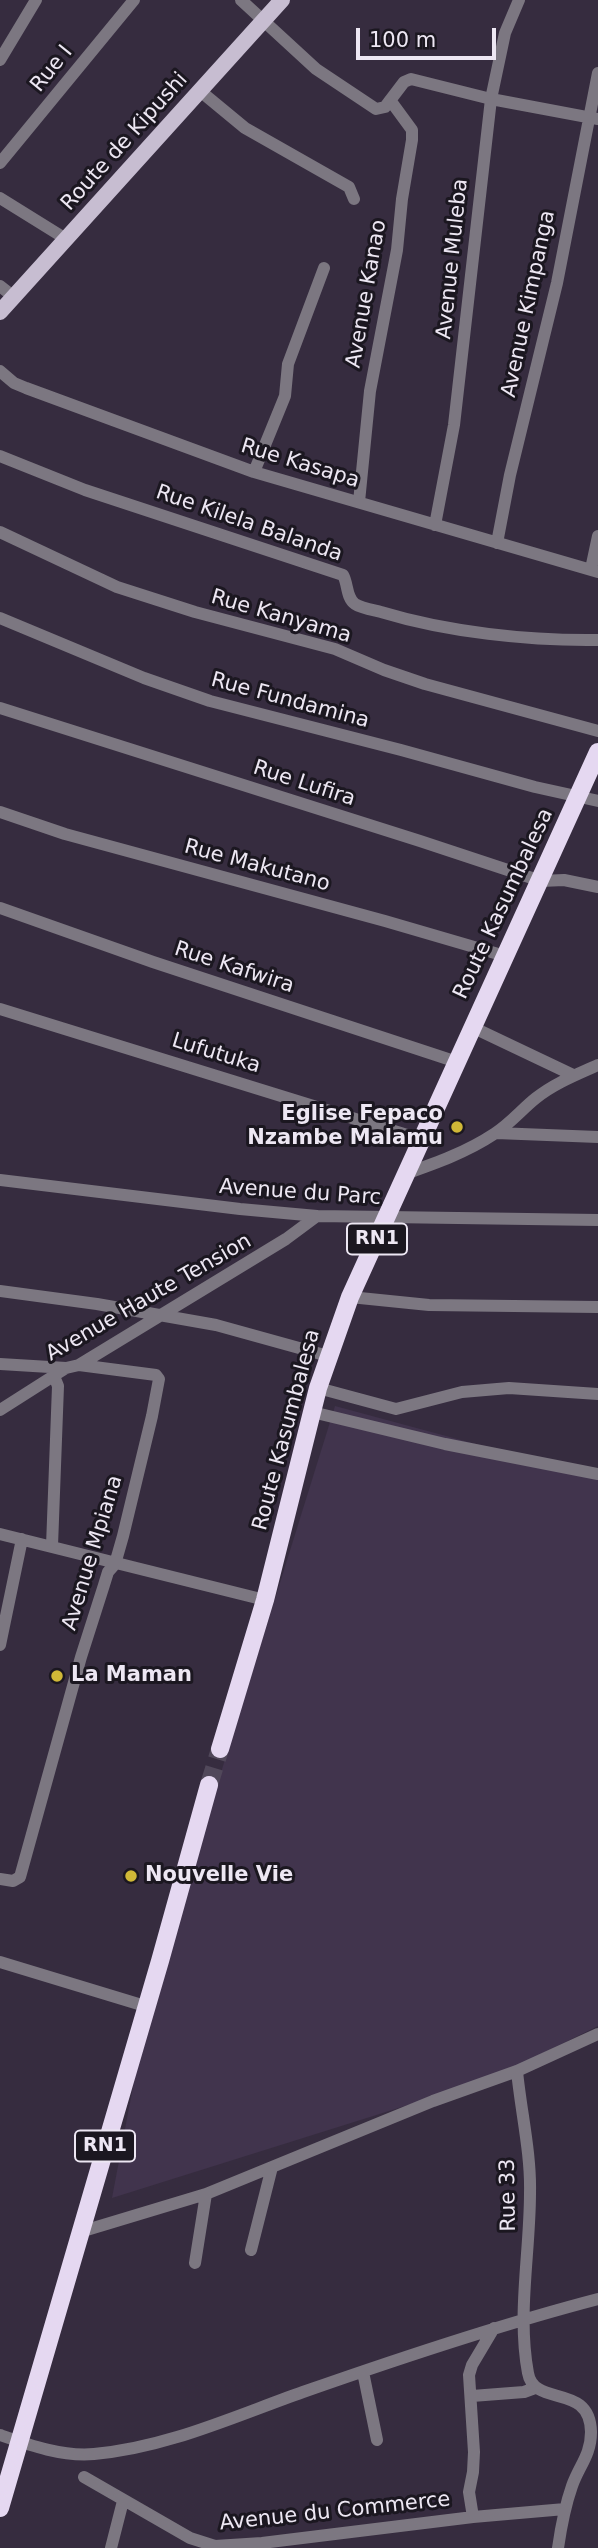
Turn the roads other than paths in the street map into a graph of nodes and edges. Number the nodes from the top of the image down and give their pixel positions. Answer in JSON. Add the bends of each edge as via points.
{"nodes":[{"id":1,"x":36,"y":0,"type":"edge"},
{"id":2,"x":134,"y":0,"type":"edge"},
{"id":3,"x":241,"y":0,"type":"edge"},
{"id":4,"x":282,"y":0,"type":"edge"},
{"id":5,"x":519,"y":0,"type":"edge"},
{"id":6,"x":263,"y":20,"type":"junction"},
{"id":7,"x":0,"y":60,"type":"edge"},
{"id":8,"x":598,"y":73,"type":"edge"},
{"id":9,"x":199,"y":90,"type":"junction"},
{"id":10,"x":491,"y":99,"type":"junction"},
{"id":11,"x":390,"y":100,"type":"junction"},
{"id":12,"x":593,"y":118,"type":"edge"},
{"id":13,"x":0,"y":163,"type":"edge"},
{"id":14,"x":0,"y":198,"type":"edge"},
{"id":15,"x":354,"y":198,"type":"dead end"},
{"id":16,"x":66,"y":239,"type":"junction"},
{"id":17,"x":324,"y":268,"type":"dead end"},
{"id":18,"x":0,"y":286,"type":"edge"},
{"id":19,"x":14,"y":297,"type":"junction"},
{"id":20,"x":0,"y":312,"type":"edge"},
{"id":21,"x":0,"y":371,"type":"edge"},
{"id":22,"x":0,"y":456,"type":"edge"},
{"id":23,"x":254,"y":472,"type":"junction"},
{"id":24,"x":359,"y":502,"type":"junction"},
{"id":25,"x":435,"y":525,"type":"junction"},
{"id":26,"x":0,"y":532,"type":"edge"},
{"id":27,"x":598,"y":536,"type":"edge"},
{"id":28,"x":497,"y":543,"type":"junction"},
{"id":29,"x":594,"y":571,"type":"edge"},
{"id":30,"x":0,"y":618,"type":"edge"},
{"id":31,"x":598,"y":640,"type":"edge"},
{"id":32,"x":0,"y":708,"type":"edge"},
{"id":33,"x":598,"y":731,"type":"edge"},
{"id":34,"x":598,"y":752,"type":"edge"},
{"id":35,"x":578,"y":798,"type":"junction"},
{"id":36,"x":598,"y":801,"type":"edge"},
{"id":37,"x":0,"y":812,"type":"edge"},
{"id":38,"x":541,"y":881,"type":"junction"},
{"id":39,"x":598,"y":887,"type":"edge"},
{"id":40,"x":0,"y":908,"type":"edge"},
{"id":41,"x":505,"y":956,"type":"junction"},
{"id":42,"x":0,"y":1009,"type":"edge"},
{"id":43,"x":472,"y":1027,"type":"junction"},
{"id":44,"x":457,"y":1062,"type":"junction"},
{"id":45,"x":598,"y":1065,"type":"edge"},
{"id":46,"x":598,"y":1071,"type":"edge"},
{"id":47,"x":578,"y":1073,"type":"junction"},
{"id":48,"x":496,"y":1133,"type":"junction"},
{"id":49,"x":598,"y":1137,"type":"edge"},
{"id":50,"x":420,"y":1139,"type":"junction"},
{"id":51,"x":405,"y":1174,"type":"junction"},
{"id":52,"x":0,"y":1180,"type":"edge"},
{"id":53,"x":317,"y":1216,"type":"junction"},
{"id":54,"x":387,"y":1219,"type":"junction"},
{"id":55,"x":598,"y":1220,"type":"edge"},
{"id":56,"x":0,"y":1291,"type":"edge"},
{"id":57,"x":350,"y":1297,"type":"junction"},
{"id":58,"x":598,"y":1307,"type":"edge"},
{"id":59,"x":157,"y":1316,"type":"junction"},
{"id":60,"x":328,"y":1356,"type":"junction"},
{"id":61,"x":0,"y":1364,"type":"edge"},
{"id":62,"x":66,"y":1370,"type":"junction"},
{"id":63,"x":318,"y":1388,"type":"junction"},
{"id":64,"x":598,"y":1394,"type":"edge"},
{"id":65,"x":0,"y":1410,"type":"edge"},
{"id":66,"x":312,"y":1412,"type":"junction"},
{"id":67,"x":598,"y":1474,"type":"edge"},
{"id":68,"x":0,"y":1534,"type":"edge"},
{"id":69,"x":22,"y":1539,"type":"junction"},
{"id":70,"x":52,"y":1546,"type":"junction"},
{"id":71,"x":115,"y":1564,"type":"junction"},
{"id":72,"x":265,"y":1600,"type":"junction"},
{"id":73,"x":0,"y":1645,"type":"edge"},
{"id":74,"x":219,"y":1749,"type":"tunnel mouth"},
{"id":75,"x":209,"y":1785,"type":"tunnel mouth"},
{"id":76,"x":0,"y":1879,"type":"edge"},
{"id":77,"x":0,"y":1962,"type":"edge"},
{"id":78,"x":145,"y":2006,"type":"junction"},
{"id":79,"x":598,"y":2034,"type":"edge"},
{"id":80,"x":517,"y":2071,"type":"junction"},
{"id":81,"x":272,"y":2166,"type":"junction"},
{"id":82,"x":206,"y":2194,"type":"junction"},
{"id":83,"x":80,"y":2232,"type":"junction"},
{"id":84,"x":251,"y":2250,"type":"dead end"},
{"id":85,"x":195,"y":2263,"type":"dead end"},
{"id":86,"x":598,"y":2299,"type":"edge"},
{"id":87,"x":523,"y":2319,"type":"junction"},
{"id":88,"x":494,"y":2328,"type":"junction"},
{"id":89,"x":363,"y":2372,"type":"junction"},
{"id":90,"x":535,"y":2388,"type":"junction"},
{"id":91,"x":472,"y":2396,"type":"junction"},
{"id":92,"x":0,"y":2435,"type":"edge"},
{"id":93,"x":377,"y":2440,"type":"dead end"},
{"id":94,"x":20,"y":2442,"type":"junction"},
{"id":95,"x":85,"y":2477,"type":"dead end"},
{"id":96,"x":2,"y":2497,"type":"edge"},
{"id":97,"x":122,"y":2501,"type":"junction"},
{"id":98,"x":565,"y":2509,"type":"junction"},
{"id":99,"x":473,"y":2517,"type":"junction"},
{"id":100,"x":261,"y":2545,"type":"edge"},
{"id":101,"x":111,"y":2548,"type":"edge"},
{"id":102,"x":558,"y":2548,"type":"edge"}],
"edges":[{"from":1,"to":7,"type":"street"},
{"from":2,"to":13,"type":"street","name":"Rue I"},
{"from":3,"to":6,"type":"street"},
{"from":4,"to":6,"type":"main road","name":"Route de Kipushi"},
{"from":5,"to":10,"type":"street","name":"Avenue Muleba","via":[[505,33]]},
{"from":6,"to":9,"type":"main road","name":"Route de Kipushi"},
{"from":6,"to":11,"type":"street","via":[[316,69],[376,109],[381,110]]},
{"from":8,"to":12,"type":"street","name":"Avenue Kimpanga"},
{"from":9,"to":15,"type":"street","via":[[245,128],[349,187]]},
{"from":9,"to":16,"type":"main road","name":"Route de Kipushi"},
{"from":10,"to":11,"type":"street","via":[[411,79]]},
{"from":10,"to":12,"type":"street"},
{"from":10,"to":25,"type":"street","name":"Avenue Muleba","via":[[454,425]]},
{"from":11,"to":24,"type":"street","name":"Avenue Kanao","via":[[411,130],[412,140],[370,391]]},
{"from":12,"to":28,"type":"street","name":"Avenue Kimpanga"},
{"from":14,"to":16,"type":"street"},
{"from":16,"to":19,"type":"main road","name":"Route de Kipushi"},
{"from":17,"to":23,"type":"street","via":[[288,364],[285,396]]},
{"from":18,"to":19,"type":"street"},
{"from":19,"to":20,"type":"main road","name":"Route de Kipushi"},
{"from":21,"to":23,"type":"street","name":"Rue Kasapa","via":[[26,388]]},
{"from":22,"to":31,"type":"street","name":"Rue Kilela Balanda","via":[[343,575],[355,604],[478,631]]},
{"from":23,"to":24,"type":"street","name":"Rue Kasapa"},
{"from":24,"to":25,"type":"street","name":"Rue Kasapa"},
{"from":25,"to":28,"type":"street","name":"Rue Kasapa"},
{"from":26,"to":33,"type":"street","name":"Rue Kanyama","via":[[117,587],[335,649],[435,687]]},
{"from":27,"to":29,"type":"street"},
{"from":28,"to":29,"type":"street","name":"Rue Kasapa"},
{"from":30,"to":35,"type":"street","name":"Rue Fundamina","via":[[210,701]]},
{"from":32,"to":38,"type":"street","name":"Rue Lufira"},
{"from":34,"to":35,"type":"highway","name":"Route Kasumbalesa","number":"RN1"},
{"from":35,"to":36,"type":"street"},
{"from":35,"to":38,"type":"highway","name":"Route Kasumbalesa","number":"RN1"},
{"from":37,"to":41,"type":"street","name":"Rue Makutano","via":[[78,838]]},
{"from":38,"to":39,"type":"street","name":"Rue Lufira"},
{"from":38,"to":41,"type":"highway","name":"Route Kasumbalesa","number":"RN1"},
{"from":40,"to":44,"type":"street","name":"Rue Kafwira"},
{"from":41,"to":43,"type":"highway","name":"Route Kasumbalesa","number":"RN1"},
{"from":42,"to":50,"type":"street","name":"Lufutuka"},
{"from":43,"to":44,"type":"highway","name":"Route Kasumbalesa","number":"RN1"},
{"from":43,"to":47,"type":"street"},
{"from":44,"to":50,"type":"highway","name":"Route Kasumbalesa","number":"RN1"},
{"from":45,"to":47,"type":"street"},
{"from":46,"to":47,"type":"street"},
{"from":47,"to":48,"type":"street","via":[[536,1098]]},
{"from":48,"to":49,"type":"street"},
{"from":48,"to":51,"type":"street"},
{"from":50,"to":51,"type":"highway","name":"Route Kasumbalesa","number":"RN1"},
{"from":51,"to":54,"type":"highway","name":"Route Kasumbalesa","number":"RN1"},
{"from":52,"to":53,"type":"street","name":"Avenue du Parc"},
{"from":53,"to":54,"type":"street","name":"Avenue du Parc"},
{"from":53,"to":59,"type":"street","name":"Avenue Haute Tension"},
{"from":54,"to":55,"type":"street","name":"Avenue du Parc"},
{"from":54,"to":57,"type":"highway","name":"Route Kasumbalesa","number":"RN1"},
{"from":56,"to":59,"type":"street"},
{"from":57,"to":58,"type":"street","via":[[429,1305]]},
{"from":57,"to":60,"type":"highway","name":"Route Kasumbalesa","number":"RN1"},
{"from":59,"to":60,"type":"street","via":[[216,1325]]},
{"from":59,"to":62,"type":"street","name":"Avenue Haute Tension"},
{"from":60,"to":63,"type":"highway","name":"Route Kasumbalesa","number":"RN1"},
{"from":61,"to":62,"type":"street"},
{"from":62,"to":65,"type":"street","name":"Avenue Haute Tension"},
{"from":62,"to":70,"type":"street","via":[[58,1386]]},
{"from":62,"to":71,"type":"street","name":"Avenue Mpiana","via":[[159,1378]]},
{"from":63,"to":64,"type":"street","via":[[396,1409],[462,1392],[509,1388]]},
{"from":63,"to":66,"type":"highway","name":"Route Kasumbalesa","number":"RN1"},
{"from":66,"to":67,"type":"street"},
{"from":66,"to":72,"type":"highway","name":"Route Kasumbalesa","number":"RN1"},
{"from":68,"to":69,"type":"street"},
{"from":69,"to":70,"type":"street"},
{"from":69,"to":73,"type":"street"},
{"from":70,"to":71,"type":"street"},
{"from":71,"to":72,"type":"street"},
{"from":71,"to":76,"type":"street","name":"Avenue Mpiana","via":[[108,1572],[81,1657],[20,1877]]},
{"from":72,"to":74,"type":"highway","name":"Route Kasumbalesa","number":"RN1"},
{"from":75,"to":78,"type":"highway","number":"RN1"},
{"from":77,"to":78,"type":"street"},
{"from":78,"to":83,"type":"highway","number":"RN1"},
{"from":79,"to":80,"type":"street"},
{"from":80,"to":81,"type":"street"},
{"from":80,"to":87,"type":"street","name":"Rue 33","via":[[530,2190]]},
{"from":81,"to":82,"type":"street"},
{"from":81,"to":84,"type":"street"},
{"from":82,"to":83,"type":"street"},
{"from":82,"to":85,"type":"street"},
{"from":83,"to":94,"type":"highway","number":"RN1"},
{"from":86,"to":87,"type":"street"},
{"from":87,"to":88,"type":"street"},
{"from":87,"to":90,"type":"street","name":"Rue 33","via":[[528,2372]]},
{"from":88,"to":89,"type":"street"},
{"from":88,"to":91,"type":"street","via":[[472,2365]]},
{"from":89,"to":93,"type":"street"},
{"from":89,"to":94,"type":"street","via":[[149,2445],[91,2455]]},
{"from":90,"to":91,"type":"street"},
{"from":90,"to":98,"type":"street","via":[[580,2405],[591,2429],[584,2465]]},
{"from":91,"to":99,"type":"street","via":[[469,2492]]},
{"from":92,"to":94,"type":"street"},
{"from":94,"to":96,"type":"highway","number":"RN1"},
{"from":95,"to":97,"type":"street","name":"Avenue du Commerce"},
{"from":97,"to":100,"type":"street","name":"Avenue du Commerce","via":[[202,2543]]},
{"from":97,"to":101,"type":"street"},
{"from":98,"to":99,"type":"street","name":"Avenue du Commerce"},
{"from":98,"to":102,"type":"street"},
{"from":99,"to":100,"type":"street","name":"Avenue du Commerce"}]}
